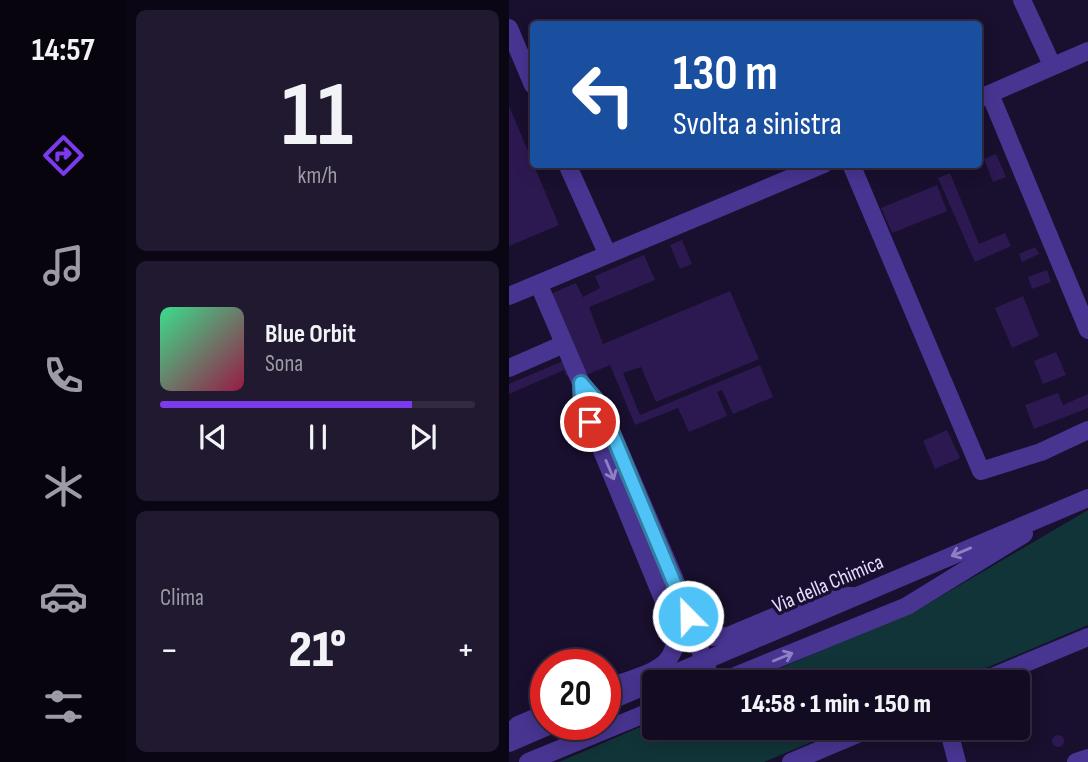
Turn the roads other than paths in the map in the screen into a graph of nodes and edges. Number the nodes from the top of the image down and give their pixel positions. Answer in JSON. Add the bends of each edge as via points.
{"nodes":[{"id":1,"x":1022,"y":0,"type":"edge"},
{"id":2,"x":509,"y":28,"type":"edge"},
{"id":3,"x":1088,"y":51,"type":"edge"},
{"id":4,"x":1052,"y":65,"type":"junction"},
{"id":5,"x":530,"y":78,"type":"edge"},
{"id":6,"x":984,"y":97,"type":"edge"},
{"id":7,"x":569,"y":168,"type":"edge"},
{"id":8,"x":814,"y":168,"type":"edge"},
{"id":9,"x":853,"y":168,"type":"edge"},
{"id":10,"x":607,"y":253,"type":"junction"},
{"id":11,"x":539,"y":285,"type":"junction"},
{"id":12,"x":509,"y":296,"type":"edge"},
{"id":13,"x":1088,"y":330,"type":"edge"},
{"id":14,"x":564,"y":344,"type":"junction"},
{"id":15,"x":509,"y":368,"type":"edge"},
{"id":16,"x":1088,"y":430,"type":"edge"},
{"id":17,"x":1088,"y":498,"type":"edge"},
{"id":18,"x":1069,"y":506,"type":"junction"},
{"id":19,"x":856,"y":596,"type":"junction"},
{"id":20,"x":680,"y":618,"type":"junction"},
{"id":21,"x":1086,"y":642,"type":"edge"},
{"id":22,"x":699,"y":663,"type":"junction"},
{"id":23,"x":700,"y":670,"type":"edge"},
{"id":24,"x":704,"y":670,"type":"edge"},
{"id":25,"x":750,"y":670,"type":"edge"},
{"id":26,"x":1012,"y":670,"type":"edge"},
{"id":27,"x":621,"y":682,"type":"edge"},
{"id":28,"x":621,"y":695,"type":"edge"},
{"id":29,"x":642,"y":715,"type":"edge"},
{"id":30,"x":530,"y":720,"type":"edge"},
{"id":31,"x":530,"y":732,"type":"edge"},
{"id":32,"x":510,"y":739,"type":"edge"},
{"id":33,"x":843,"y":740,"type":"edge"},
{"id":34,"x":951,"y":740,"type":"edge"},
{"id":35,"x":1088,"y":758,"type":"edge"},
{"id":36,"x":522,"y":762,"type":"edge"},
{"id":37,"x":528,"y":762,"type":"edge"},
{"id":38,"x":791,"y":762,"type":"edge"},
{"id":39,"x":957,"y":762,"type":"edge"},
{"id":40,"x":1077,"y":762,"type":"edge"}],
"edges":[{"from":1,"to":4,"type":"lane"},
{"from":2,"to":5,"type":"lane"},
{"from":3,"to":4,"type":"lane"},
{"from":4,"to":6,"type":"lane"},
{"from":6,"to":13,"type":"lane"},
{"from":7,"to":10,"type":"lane"},
{"from":8,"to":10,"type":"lane"},
{"from":9,"to":16,"type":"lane","via":[[981,471],[1041,452]]},
{"from":10,"to":11,"type":"lane"},
{"from":11,"to":12,"type":"lane"},
{"from":11,"to":14,"type":"lane"},
{"from":14,"to":15,"type":"lane"},
{"from":14,"to":20,"type":"lane","via":[[581,383],[600,405]]},
{"from":17,"to":18,"type":"lane","name":"Via della Chimica"},
{"from":18,"to":19,"type":"lane","name":"Via della Chimica","one_way":true},
{"from":25,"to":18,"type":"lane","name":"Via della Chimica","one_way":true,"via":[[907,606]]},
{"from":19,"to":20,"type":"lane","via":[[826,595],[720,638],[704,634]]},
{"from":19,"to":22,"type":"lane","name":"Via della Chimica"},
{"from":20,"to":22,"type":"lane"},
{"from":20,"to":27,"type":"lane","via":[[677,647],[667,663]]},
{"from":21,"to":26,"type":"lane"},
{"from":22,"to":23,"type":"lane"},
{"from":22,"to":24,"type":"lane"},
{"from":22,"to":28,"type":"lane","name":"Via della Chimica"},
{"from":29,"to":37,"type":"lane"},
{"from":30,"to":32,"type":"lane","via":[[518,725]]},
{"from":31,"to":32,"type":"lane"},
{"from":32,"to":36,"type":"lane"},
{"from":33,"to":38,"type":"lane"},
{"from":34,"to":39,"type":"lane"},
{"from":35,"to":40,"type":"lane"}]}
